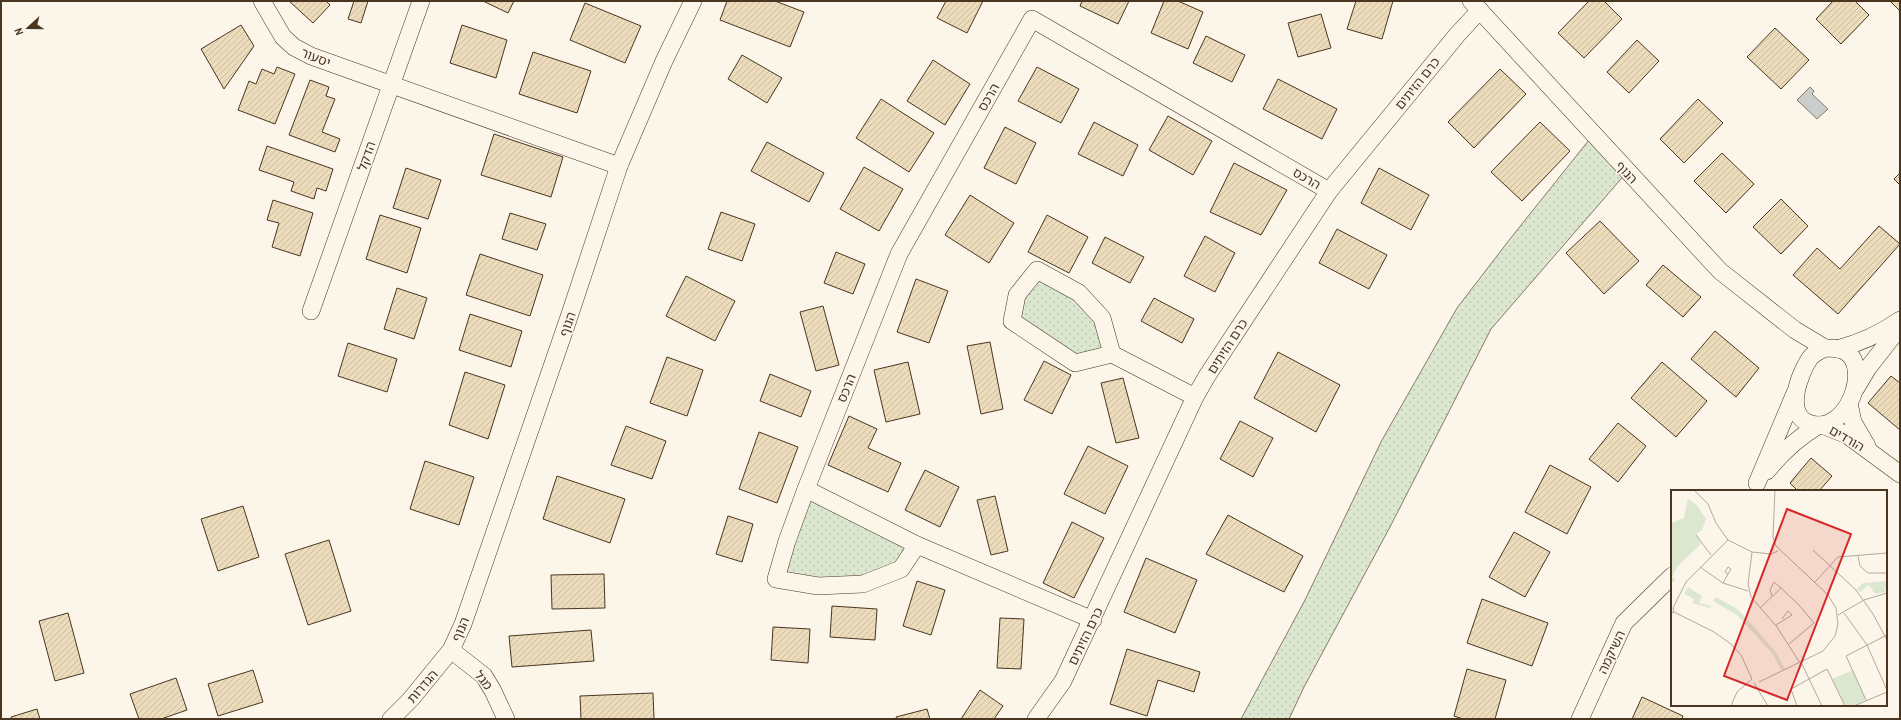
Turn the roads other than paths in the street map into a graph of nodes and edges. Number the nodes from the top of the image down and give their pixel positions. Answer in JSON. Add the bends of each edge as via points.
{"nodes":[{"id":1,"x":262,"y":1,"type":"edge"},
{"id":2,"x":421,"y":1,"type":"edge"},
{"id":3,"x":693,"y":1,"type":"edge"},
{"id":4,"x":1474,"y":4,"type":"edge"},
{"id":5,"x":392,"y":85,"type":"junction"},
{"id":6,"x":619,"y":166,"type":"junction"},
{"id":7,"x":1329,"y":191,"type":"junction"},
{"id":8,"x":311,"y":311,"type":"dead end"},
{"id":9,"x":1900,"y":320,"type":"edge"},
{"id":10,"x":1900,"y":328,"type":"edge"},
{"id":11,"x":1795,"y":330,"type":"junction"},
{"id":12,"x":1831,"y":348,"type":"junction"},
{"id":13,"x":1112,"y":354,"type":"junction"},
{"id":14,"x":1806,"y":365,"type":"junction"},
{"id":15,"x":1795,"y":393,"type":"junction"},
{"id":16,"x":1195,"y":397,"type":"junction"},
{"id":17,"x":1851,"y":397,"type":"junction"},
{"id":18,"x":1821,"y":425,"type":"junction"},
{"id":19,"x":1872,"y":453,"type":"junction"},
{"id":20,"x":1900,"y":474,"type":"edge"},
{"id":21,"x":1754,"y":487,"type":"edge"},
{"id":22,"x":806,"y":489,"type":"junction"},
{"id":23,"x":918,"y":545,"type":"junction"},
{"id":24,"x":1671,"y":577,"type":"edge"},
{"id":25,"x":1093,"y":620,"type":"junction"},
{"id":26,"x":451,"y":650,"type":"junction"},
{"id":27,"x":391,"y":719,"type":"edge"},
{"id":28,"x":506,"y":719,"type":"edge"},
{"id":29,"x":1036,"y":719,"type":"edge"},
{"id":30,"x":1580,"y":719,"type":"edge"}],
"edges":[{"from":1,"to":5,"type":"street","name":"יסעור","via":[[283,36],[294,48]]},
{"from":2,"to":5,"type":"street","name":"הדקל"},
{"from":3,"to":6,"type":"street","name":"הנוף"},
{"from":4,"to":7,"type":"street","name":"כרם הזיתים","via":[[1456,35]]},
{"from":4,"to":11,"type":"street","name":"הנוף","via":[[1720,271]]},
{"from":5,"to":6,"type":"street","name":"יסעור"},
{"from":5,"to":8,"type":"street","name":"הדקל"},
{"from":6,"to":26,"type":"street","name":"הנוף","via":[[480,577]]},
{"from":7,"to":16,"type":"street","name":"כרם הזיתים"},
{"from":7,"to":22,"type":"street","name":"הרכס","via":[[1032,19],[899,254]]},
{"from":9,"to":12,"type":"street","via":[[1856,344]]},
{"from":10,"to":17,"type":"street","via":[[1868,368]]},
{"from":11,"to":12,"type":"street","name":"הנוף"},
{"from":11,"to":14,"type":"street","name":"הנוף","via":[[1806,349]]},
{"from":12,"to":14,"type":"street","via":[[1811,357]]},
{"from":12,"to":17,"type":"street","via":[[1846,352],[1856,366]]},
{"from":13,"to":13,"type":"street","via":[[1102,318],[1080,293],[1037,270],[1018,295],[1012,321],[1075,363]]},
{"from":13,"to":16,"type":"street"},
{"from":14,"to":15,"type":"street"},
{"from":15,"to":18,"type":"street","via":[[1794,402],[1802,417],[1809,423]]},
{"from":15,"to":21,"type":"street"},
{"from":16,"to":25,"type":"street","name":"כרם הזיתים"},
{"from":17,"to":18,"type":"street","via":[[1837,420]]},
{"from":17,"to":19,"type":"street","name":"הורדים","via":[[1853,422]]},
{"from":18,"to":19,"type":"street","name":"הורדים","via":[[1847,435]]},
{"from":18,"to":21,"type":"street","via":[[1789,447]]},
{"from":19,"to":20,"type":"street","name":"הורדים"},
{"from":22,"to":23,"type":"street"},
{"from":22,"to":23,"type":"street","name":"הרכס","via":[[776,579],[818,586],[863,584],[901,569]]},
{"from":23,"to":25,"type":"street"},
{"from":24,"to":30,"type":"street","name":"השיקמה","via":[[1624,623]]},
{"from":25,"to":29,"type":"street","name":"כרם הזיתים","via":[[1063,681]]},
{"from":26,"to":27,"type":"street","name":"הגדרות"},
{"from":26,"to":28,"type":"street","name":"מגל","via":[[484,676],[494,691]]}]}
